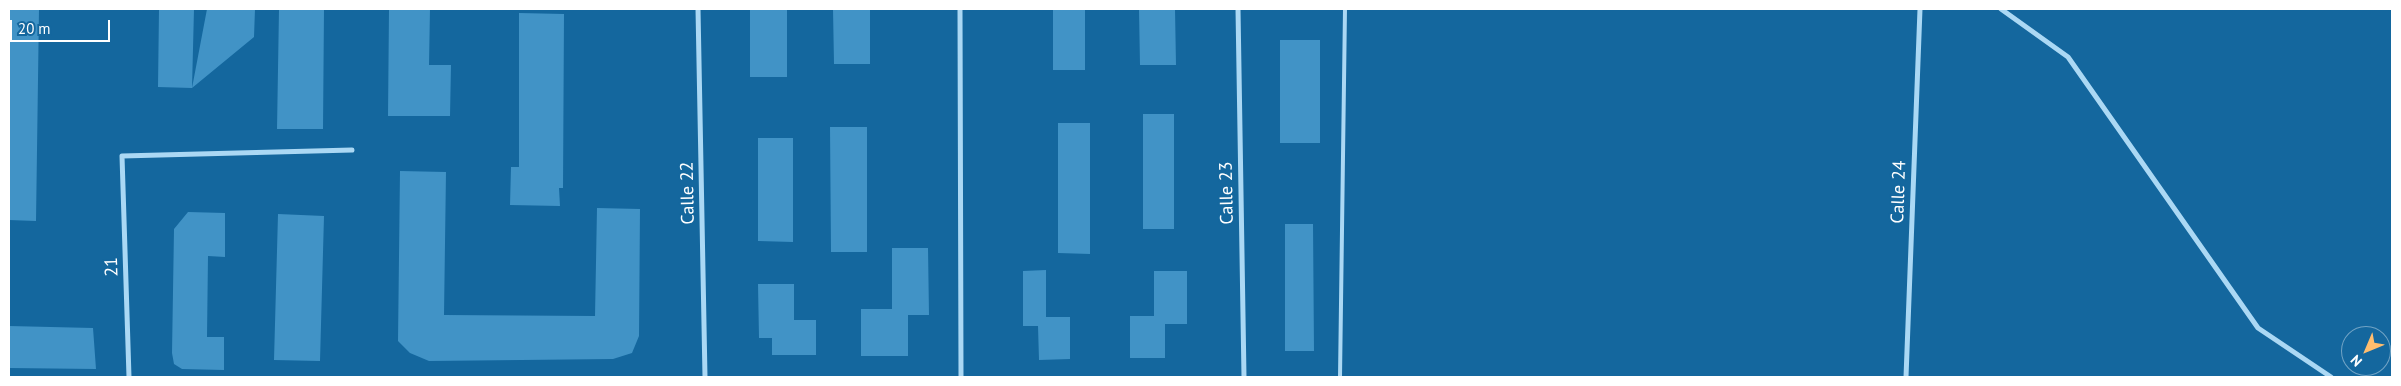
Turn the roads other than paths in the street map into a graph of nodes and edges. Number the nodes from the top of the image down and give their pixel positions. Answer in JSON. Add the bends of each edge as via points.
{"nodes":[{"id":1,"x":698,"y":9,"type":"edge"},
{"id":2,"x":960,"y":9,"type":"edge"},
{"id":3,"x":1238,"y":9,"type":"edge"},
{"id":4,"x":1345,"y":9,"type":"edge"},
{"id":5,"x":1920,"y":9,"type":"edge"},
{"id":6,"x":2001,"y":9,"type":"edge"},
{"id":7,"x":352,"y":150,"type":"dead end"},
{"id":8,"x":129,"y":377,"type":"edge"},
{"id":9,"x":705,"y":377,"type":"edge"},
{"id":10,"x":961,"y":377,"type":"edge"},
{"id":11,"x":1244,"y":377,"type":"edge"},
{"id":12,"x":1340,"y":377,"type":"edge"},
{"id":13,"x":1906,"y":377,"type":"edge"},
{"id":14,"x":2330,"y":377,"type":"edge"}],
"edges":[{"from":1,"to":9,"type":"street","name":"Calle 22"},
{"from":2,"to":10,"type":"street"},
{"from":3,"to":11,"type":"street","name":"Calle 23"},
{"from":4,"to":12,"type":"lane"},
{"from":5,"to":13,"type":"street","name":"Calle 24"},
{"from":6,"to":14,"type":"street","via":[[2068,57],[2258,328]]},
{"from":7,"to":8,"type":"street","name":"21","via":[[122,156]]}]}
